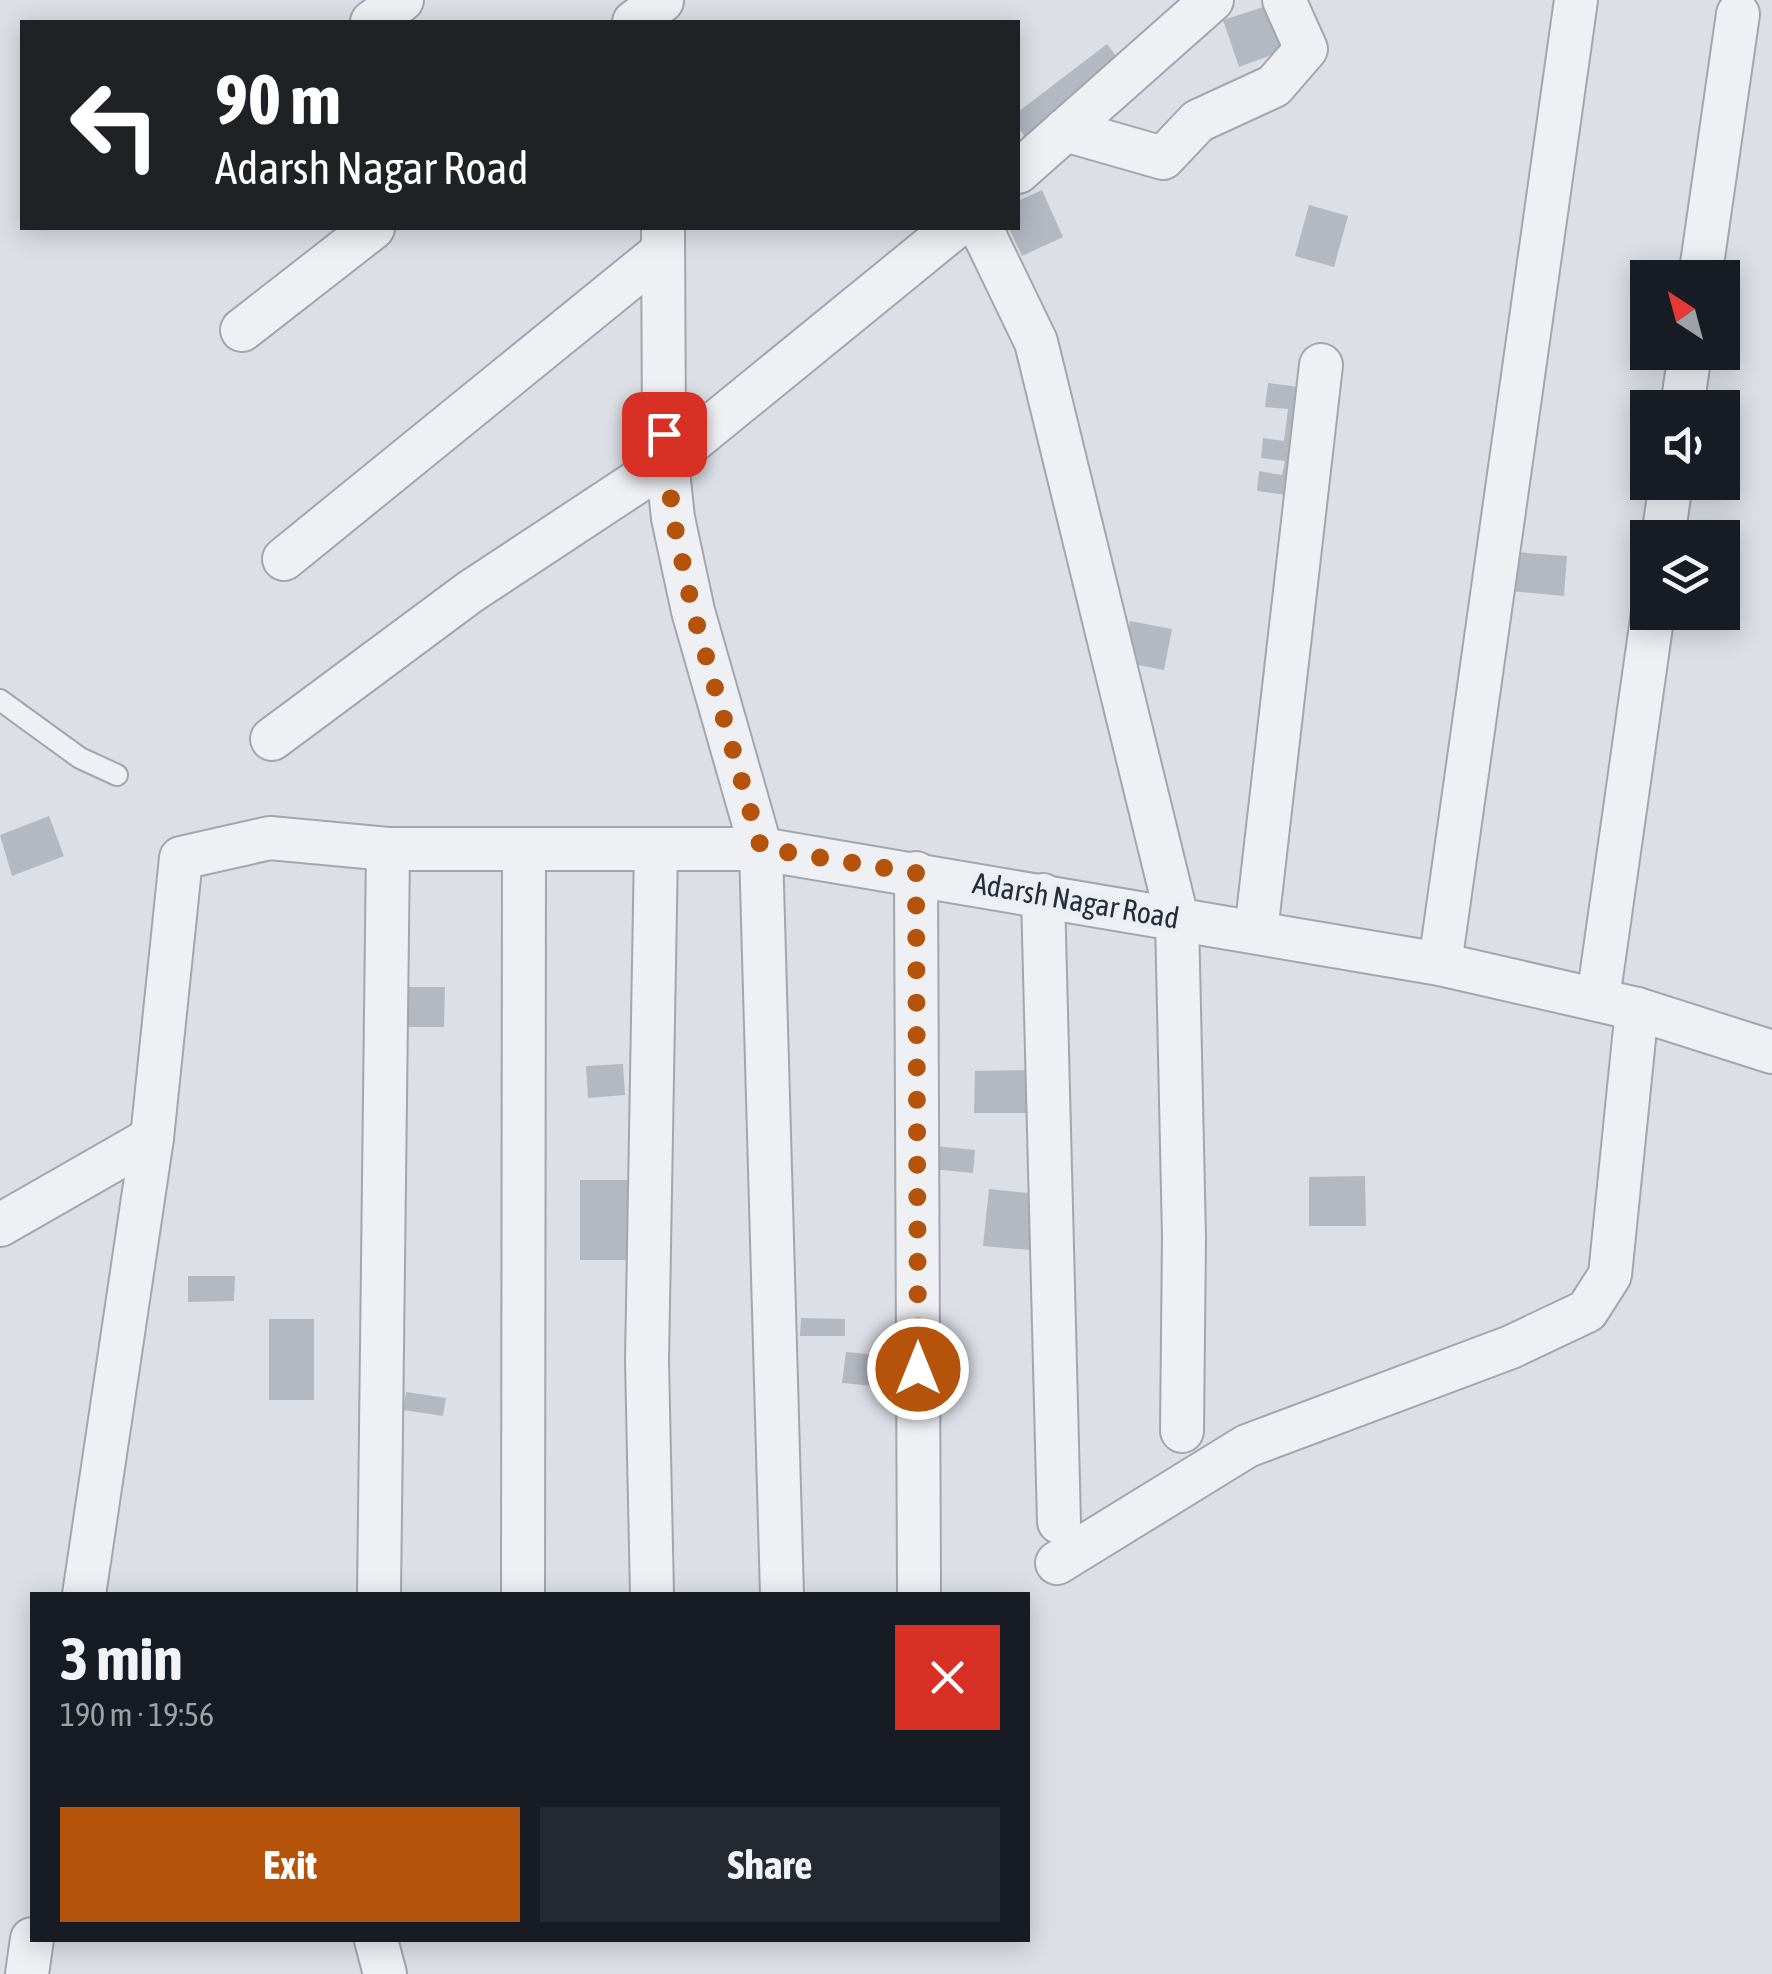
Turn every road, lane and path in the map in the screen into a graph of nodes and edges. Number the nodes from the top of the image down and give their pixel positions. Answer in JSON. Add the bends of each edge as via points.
{"nodes":[{"id":1,"x":402,"y":0,"type":"edge"},
{"id":2,"x":662,"y":0,"type":"edge"},
{"id":3,"x":1212,"y":0,"type":"edge"},
{"id":4,"x":1284,"y":0,"type":"edge"},
{"id":5,"x":1576,"y":0,"type":"edge"},
{"id":6,"x":1738,"y":14,"type":"dead end"},
{"id":7,"x":375,"y":20,"type":"edge"},
{"id":8,"x":637,"y":20,"type":"edge"},
{"id":9,"x":1065,"y":130,"type":"junction"},
{"id":10,"x":1020,"y":170,"type":"edge"},
{"id":11,"x":370,"y":230,"type":"edge"},
{"id":12,"x":952,"y":230,"type":"edge"},
{"id":13,"x":981,"y":230,"type":"edge"},
{"id":14,"x":663,"y":239,"type":"edge"},
{"id":15,"x":1703,"y":260,"type":"edge"},
{"id":16,"x":242,"y":330,"type":"dead end"},
{"id":17,"x":1321,"y":364,"type":"dead end"},
{"id":18,"x":667,"y":462,"type":"junction"},
{"id":19,"x":284,"y":559,"type":"dead end"},
{"id":20,"x":1651,"y":630,"type":"edge"},
{"id":21,"x":0,"y":700,"type":"edge"},
{"id":22,"x":272,"y":738,"type":"dead end"},
{"id":23,"x":116,"y":775,"type":"dead end"},
{"id":24,"x":761,"y":848,"type":"junction"},
{"id":25,"x":524,"y":849,"type":"junction"},
{"id":26,"x":656,"y":849,"type":"junction"},
{"id":27,"x":388,"y":850,"type":"junction"},
{"id":28,"x":916,"y":873,"type":"junction"},
{"id":29,"x":1043,"y":894,"type":"junction"},
{"id":30,"x":1176,"y":918,"type":"junction"},
{"id":31,"x":1256,"y":932,"type":"junction"},
{"id":32,"x":1440,"y":964,"type":"junction"},
{"id":33,"x":1618,"y":1004,"type":"junction"},
{"id":34,"x":1772,"y":1052,"type":"edge"},
{"id":35,"x":152,"y":1138,"type":"junction"},
{"id":36,"x":0,"y":1224,"type":"edge"},
{"id":37,"x":1182,"y":1431,"type":"dead end"},
{"id":38,"x":920,"y":1591,"type":"dead end"},
{"id":39,"x":84,"y":1592,"type":"edge"},
{"id":40,"x":379,"y":1592,"type":"edge"},
{"id":41,"x":523,"y":1592,"type":"edge"},
{"id":42,"x":652,"y":1592,"type":"edge"},
{"id":43,"x":782,"y":1592,"type":"edge"},
{"id":44,"x":32,"y":1942,"type":"edge"},
{"id":45,"x":376,"y":1942,"type":"edge"},
{"id":46,"x":27,"y":1974,"type":"edge"},
{"id":47,"x":384,"y":1974,"type":"edge"}],
"edges":[{"from":1,"to":7,"type":"street"},
{"from":2,"to":8,"type":"street"},
{"from":3,"to":9,"type":"street"},
{"from":4,"to":9,"type":"street","via":[[1306,49],[1274,86],[1198,121],[1163,158]]},
{"from":5,"to":32,"type":"street"},
{"from":6,"to":15,"type":"street"},
{"from":9,"to":10,"type":"street"},
{"from":11,"to":16,"type":"street"},
{"from":12,"to":18,"type":"street"},
{"from":13,"to":30,"type":"street","via":[[1036,342]]},
{"from":14,"to":18,"type":"street"},
{"from":14,"to":19,"type":"street"},
{"from":17,"to":31,"type":"street"},
{"from":18,"to":22,"type":"street","via":[[470,592]]},
{"from":18,"to":24,"type":"street","via":[[693,611]]},
{"from":20,"to":33,"type":"street"},
{"from":21,"to":23,"type":"lane","via":[[68,750]]},
{"from":24,"to":26,"type":"street","name":"Adarsh Nagar Road"},
{"from":24,"to":28,"type":"street","name":"Adarsh Nagar Road"},
{"from":24,"to":43,"type":"street"},
{"from":25,"to":26,"type":"street","name":"Adarsh Nagar Road"},
{"from":25,"to":27,"type":"street","name":"Adarsh Nagar Road"},
{"from":25,"to":41,"type":"street"},
{"from":26,"to":42,"type":"street","via":[[648,1342]]},
{"from":27,"to":35,"type":"street","name":"Adarsh Nagar Road","via":[[270,838],[182,858]]},
{"from":27,"to":40,"type":"street"},
{"from":28,"to":29,"type":"street","name":"Adarsh Nagar Road"},
{"from":28,"to":38,"type":"street"},
{"from":29,"to":30,"type":"street","name":"Adarsh Nagar Road"},
{"from":29,"to":33,"type":"street","via":[[1058,1542],[1248,1446],[1587,1311],[1610,1275]]},
{"from":30,"to":31,"type":"street","name":"Adarsh Nagar Road"},
{"from":30,"to":37,"type":"street"},
{"from":31,"to":32,"type":"street","name":"Adarsh Nagar Road"},
{"from":32,"to":33,"type":"street","name":"Adarsh Nagar Road"},
{"from":33,"to":34,"type":"street","name":"Adarsh Nagar Road"},
{"from":35,"to":36,"type":"street"},
{"from":35,"to":39,"type":"street"},
{"from":44,"to":46,"type":"street"},
{"from":45,"to":47,"type":"street"}]}
